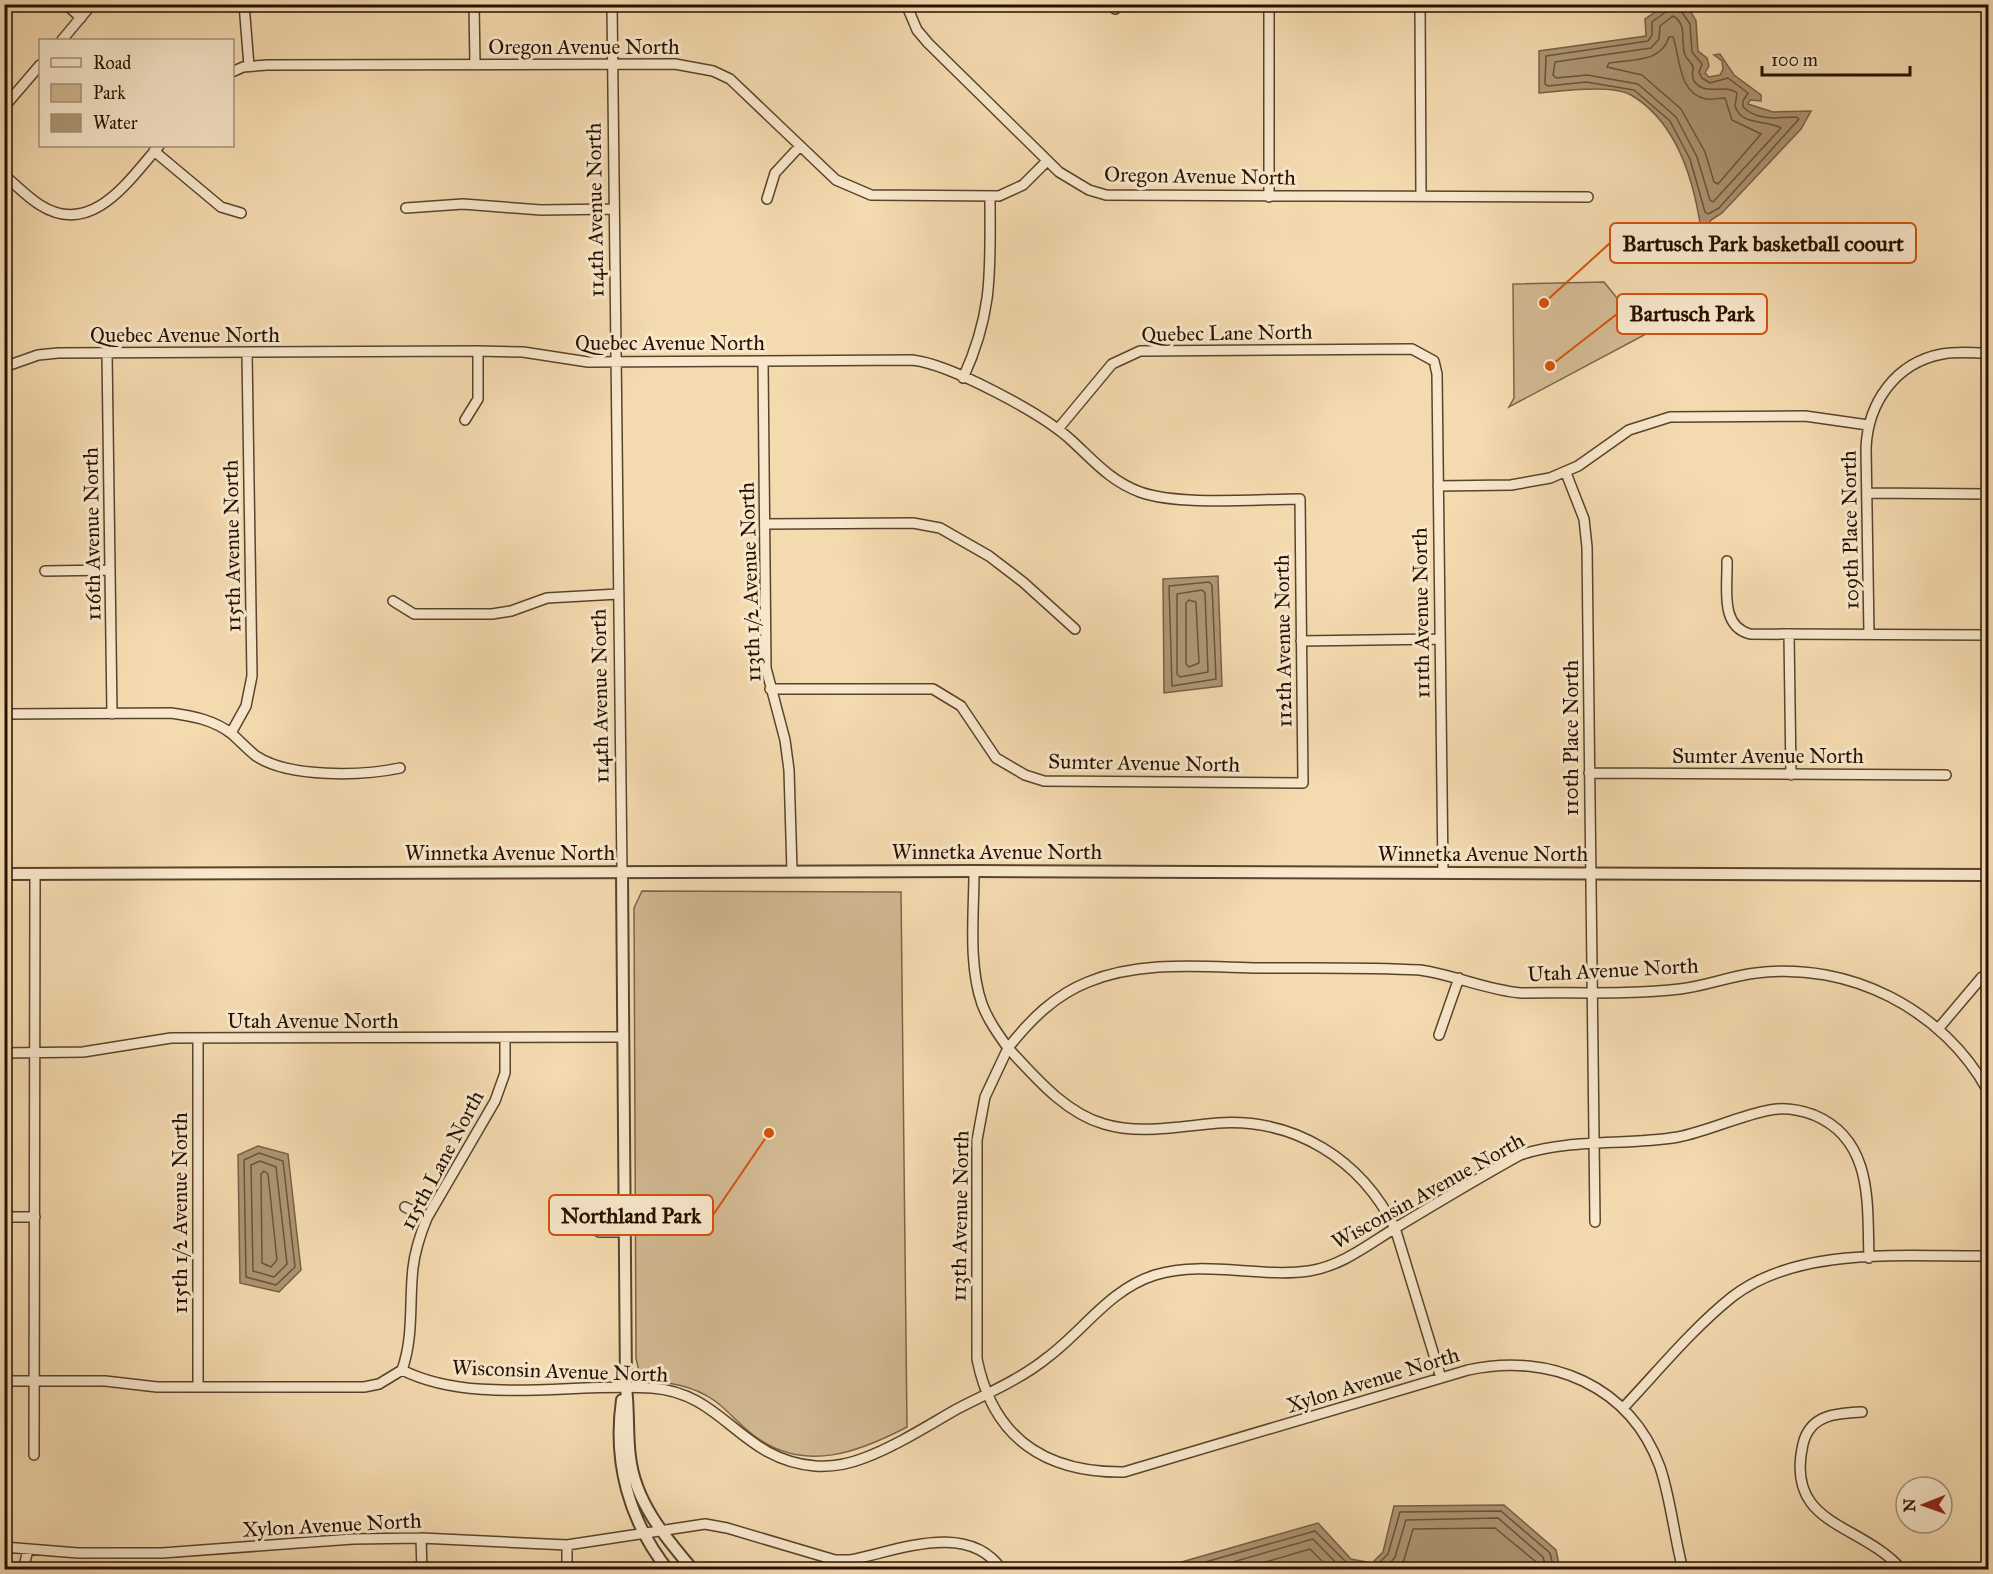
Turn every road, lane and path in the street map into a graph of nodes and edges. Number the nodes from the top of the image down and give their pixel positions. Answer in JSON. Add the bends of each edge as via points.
{"nodes":[{"id":1,"x":66,"y":4,"type":"edge"},
{"id":2,"x":92,"y":4,"type":"edge"},
{"id":3,"x":244,"y":4,"type":"edge"},
{"id":4,"x":474,"y":4,"type":"edge"},
{"id":5,"x":612,"y":4,"type":"edge"},
{"id":6,"x":906,"y":4,"type":"edge"},
{"id":7,"x":1269,"y":4,"type":"edge"},
{"id":8,"x":1420,"y":4,"type":"edge"},
{"id":9,"x":81,"y":18,"type":"junction"},
{"id":10,"x":63,"y":39,"type":"edge"},
{"id":11,"x":613,"y":64,"type":"junction"},
{"id":12,"x":475,"y":65,"type":"junction"},
{"id":13,"x":39,"y":66,"type":"edge"},
{"id":14,"x":249,"y":66,"type":"junction"},
{"id":15,"x":234,"y":71,"type":"edge"},
{"id":16,"x":4,"y":107,"type":"edge"},
{"id":17,"x":800,"y":146,"type":"junction"},
{"id":18,"x":156,"y":148,"type":"edge"},
{"id":19,"x":1047,"y":161,"type":"junction"},
{"id":20,"x":4,"y":175,"type":"edge"},
{"id":21,"x":990,"y":196,"type":"junction"},
{"id":22,"x":1421,"y":196,"type":"junction"},
{"id":23,"x":1269,"y":197,"type":"junction"},
{"id":24,"x":1588,"y":197,"type":"dead end"},
{"id":25,"x":767,"y":199,"type":"dead end"},
{"id":26,"x":406,"y":208,"type":"dead end"},
{"id":27,"x":614,"y":209,"type":"junction"},
{"id":28,"x":241,"y":213,"type":"dead end"},
{"id":29,"x":478,"y":351,"type":"junction"},
{"id":30,"x":107,"y":353,"type":"junction"},
{"id":31,"x":248,"y":353,"type":"junction"},
{"id":32,"x":1989,"y":353,"type":"edge"},
{"id":33,"x":1429,"y":356,"type":"joint"},
{"id":34,"x":616,"y":362,"type":"junction"},
{"id":35,"x":763,"y":362,"type":"junction"},
{"id":36,"x":4,"y":367,"type":"edge"},
{"id":37,"x":963,"y":378,"type":"junction"},
{"id":38,"x":465,"y":420,"type":"dead end"},
{"id":39,"x":1868,"y":425,"type":"junction"},
{"id":40,"x":1058,"y":429,"type":"junction"},
{"id":41,"x":1566,"y":473,"type":"junction"},
{"id":42,"x":1438,"y":486,"type":"junction"},
{"id":43,"x":1867,"y":493,"type":"junction"},
{"id":44,"x":1989,"y":494,"type":"edge"},
{"id":45,"x":1300,"y":499,"type":"joint"},
{"id":46,"x":765,"y":524,"type":"junction"},
{"id":47,"x":1727,"y":561,"type":"dead end"},
{"id":48,"x":110,"y":570,"type":"junction"},
{"id":49,"x":45,"y":571,"type":"dead end"},
{"id":50,"x":618,"y":594,"type":"junction"},
{"id":51,"x":393,"y":601,"type":"dead end"},
{"id":52,"x":1075,"y":629,"type":"dead end"},
{"id":53,"x":1789,"y":634,"type":"junction"},
{"id":54,"x":1869,"y":634,"type":"junction"},
{"id":55,"x":1989,"y":635,"type":"edge"},
{"id":56,"x":1439,"y":639,"type":"junction"},
{"id":57,"x":1301,"y":641,"type":"junction"},
{"id":58,"x":770,"y":689,"type":"junction"},
{"id":59,"x":4,"y":714,"type":"edge"},
{"id":60,"x":112,"y":714,"type":"junction"},
{"id":61,"x":231,"y":733,"type":"junction"},
{"id":62,"x":400,"y":768,"type":"dead end"},
{"id":63,"x":1589,"y":773,"type":"junction"},
{"id":64,"x":1791,"y":775,"type":"junction"},
{"id":65,"x":1946,"y":775,"type":"dead end"},
{"id":66,"x":1303,"y":783,"type":"joint"},
{"id":67,"x":792,"y":871,"type":"junction"},
{"id":68,"x":974,"y":871,"type":"junction"},
{"id":69,"x":622,"y":872,"type":"junction"},
{"id":70,"x":1443,"y":873,"type":"junction"},
{"id":71,"x":4,"y":874,"type":"edge"},
{"id":72,"x":35,"y":874,"type":"junction"},
{"id":73,"x":1590,"y":874,"type":"junction"},
{"id":74,"x":1989,"y":876,"type":"edge"},
{"id":75,"x":1982,"y":977,"type":"dead end"},
{"id":76,"x":1459,"y":978,"type":"junction"},
{"id":77,"x":1592,"y":992,"type":"junction"},
{"id":78,"x":1938,"y":1029,"type":"junction"},
{"id":79,"x":1439,"y":1035,"type":"dead end"},
{"id":80,"x":623,"y":1037,"type":"junction"},
{"id":81,"x":198,"y":1039,"type":"junction"},
{"id":82,"x":505,"y":1039,"type":"junction"},
{"id":83,"x":1008,"y":1048,"type":"junction"},
{"id":84,"x":4,"y":1053,"type":"edge"},
{"id":85,"x":34,"y":1053,"type":"junction"},
{"id":86,"x":1989,"y":1092,"type":"edge"},
{"id":87,"x":1594,"y":1143,"type":"junction"},
{"id":88,"x":405,"y":1207,"type":"dead end"},
{"id":89,"x":4,"y":1217,"type":"edge"},
{"id":90,"x":35,"y":1217,"type":"junction"},
{"id":91,"x":427,"y":1218,"type":"junction"},
{"id":92,"x":1595,"y":1222,"type":"dead end"},
{"id":93,"x":1395,"y":1228,"type":"junction"},
{"id":94,"x":599,"y":1232,"type":"dead end"},
{"id":95,"x":624,"y":1232,"type":"junction"},
{"id":96,"x":1989,"y":1256,"type":"edge"},
{"id":97,"x":1869,"y":1258,"type":"junction"},
{"id":98,"x":402,"y":1370,"type":"junction"},
{"id":99,"x":1441,"y":1378,"type":"junction"},
{"id":100,"x":4,"y":1381,"type":"edge"},
{"id":101,"x":34,"y":1381,"type":"junction"},
{"id":102,"x":198,"y":1387,"type":"junction"},
{"id":103,"x":626,"y":1388,"type":"junction"},
{"id":104,"x":987,"y":1393,"type":"junction"},
{"id":105,"x":1623,"y":1408,"type":"junction"},
{"id":106,"x":1862,"y":1412,"type":"dead end"},
{"id":107,"x":34,"y":1455,"type":"dead end"},
{"id":108,"x":660,"y":1530,"type":"junction"},
{"id":109,"x":642,"y":1532,"type":"junction"},
{"id":110,"x":421,"y":1538,"type":"junction"},
{"id":111,"x":567,"y":1545,"type":"junction"},
{"id":112,"x":4,"y":1547,"type":"edge"},
{"id":113,"x":28,"y":1550,"type":"junction"},
{"id":114,"x":23,"y":1569,"type":"edge"},
{"id":115,"x":422,"y":1569,"type":"edge"},
{"id":116,"x":567,"y":1569,"type":"edge"},
{"id":117,"x":668,"y":1569,"type":"edge"},
{"id":118,"x":693,"y":1569,"type":"edge"},
{"id":119,"x":1002,"y":1569,"type":"edge"},
{"id":120,"x":1683,"y":1569,"type":"edge"},
{"id":121,"x":1902,"y":1569,"type":"edge"}],
"edges":[{"from":1,"to":9,"type":"street"},
{"from":2,"to":9,"type":"street"},
{"from":3,"to":14,"type":"street"},
{"from":4,"to":12,"type":"street"},
{"from":5,"to":11,"type":"street","name":"114th Avenue North"},
{"from":6,"to":19,"type":"street","via":[[917,30],[928,43]]},
{"from":7,"to":23,"type":"street"},
{"from":8,"to":22,"type":"street"},
{"from":9,"to":10,"type":"street"},
{"from":11,"to":12,"type":"street","name":"Oregon Avenue North"},
{"from":11,"to":17,"type":"street","name":"Oregon Avenue North","via":[[675,64],[713,71],[745,91]]},
{"from":11,"to":27,"type":"street","name":"114th Avenue North"},
{"from":12,"to":14,"type":"street","name":"Oregon Avenue North"},
{"from":13,"to":16,"type":"street"},
{"from":14,"to":15,"type":"street","name":"Oregon Avenue North"},
{"from":17,"to":21,"type":"street","name":"Oregon Avenue North","via":[[836,180],[871,195]]},
{"from":17,"to":25,"type":"street","via":[[775,172]]},
{"from":18,"to":20,"type":"street","via":[[117,194],[95,211],[82,215],[51,211]]},
{"from":18,"to":28,"type":"street","via":[[221,207]]},
{"from":19,"to":21,"type":"street","name":"Oregon Avenue North","via":[[1023,185]]},
{"from":19,"to":23,"type":"street","name":"Oregon Avenue North","via":[[1074,183],[1106,195]]},
{"from":21,"to":37,"type":"street","via":[[988,305],[975,353]]},
{"from":22,"to":23,"type":"street","name":"Oregon Avenue North"},
{"from":22,"to":24,"type":"street","name":"Oregon Avenue North"},
{"from":26,"to":27,"type":"street","via":[[463,204],[541,210]]},
{"from":27,"to":34,"type":"street","name":"114th Avenue North"},
{"from":29,"to":31,"type":"street","name":"Quebec Avenue North"},
{"from":29,"to":34,"type":"street","name":"Quebec Avenue North"},
{"from":29,"to":38,"type":"street","via":[[478,399]]},
{"from":30,"to":31,"type":"street","name":"Quebec Avenue North"},
{"from":30,"to":36,"type":"street","name":"Quebec Avenue North","via":[[38,355]]},
{"from":30,"to":48,"type":"street","name":"116th Avenue North"},
{"from":31,"to":61,"type":"street","name":"115th Avenue North","via":[[252,676],[246,706]]},
{"from":32,"to":39,"type":"street","via":[[1942,354],[1909,366],[1885,388]]},
{"from":33,"to":40,"type":"street","name":"Quebec Lane North","via":[[1412,349],[1140,351],[1112,364]]},
{"from":33,"to":42,"type":"street","name":"111th Avenue North","via":[[1437,374]]},
{"from":34,"to":35,"type":"street","name":"Quebec Avenue North"},
{"from":34,"to":50,"type":"street","name":"114th Avenue North"},
{"from":35,"to":37,"type":"street","name":"Quebec Avenue North","via":[[912,360],[933,364]]},
{"from":35,"to":46,"type":"street","name":"113th 1/2 Avenue North"},
{"from":37,"to":40,"type":"street","name":"Quebec Avenue North","via":[[1024,407]]},
{"from":39,"to":41,"type":"street","via":[[1805,416],[1670,417],[1629,430]]},
{"from":39,"to":43,"type":"street","name":"109th Place North"},
{"from":40,"to":45,"type":"street","name":"Quebec Avenue North","via":[[1104,472],[1141,492],[1181,498]]},
{"from":41,"to":42,"type":"street","via":[[1511,485]]},
{"from":41,"to":63,"type":"street","name":"110th Place North","via":[[1584,519],[1587,547]]},
{"from":42,"to":56,"type":"street","name":"111th Avenue North"},
{"from":43,"to":44,"type":"street"},
{"from":43,"to":54,"type":"street","name":"109th Place North"},
{"from":45,"to":57,"type":"street","name":"112th Avenue North"},
{"from":46,"to":52,"type":"street","via":[[913,523],[940,528],[989,556]]},
{"from":46,"to":58,"type":"street","name":"113th 1/2 Avenue North"},
{"from":47,"to":53,"type":"street","via":[[1728,609],[1734,627],[1750,634]]},
{"from":48,"to":49,"type":"street"},
{"from":48,"to":60,"type":"street","name":"116th Avenue North"},
{"from":50,"to":51,"type":"street","via":[[547,598],[492,614],[414,614]]},
{"from":50,"to":69,"type":"street","name":"114th Avenue North"},
{"from":53,"to":54,"type":"street"},
{"from":53,"to":64,"type":"street"},
{"from":54,"to":55,"type":"street"},
{"from":56,"to":57,"type":"street"},
{"from":56,"to":70,"type":"street","name":"111th Avenue North"},
{"from":57,"to":66,"type":"street","name":"112th Avenue North"},
{"from":58,"to":66,"type":"street","name":"Sumter Avenue North","via":[[933,689],[961,705],[996,758],[1025,776],[1044,781]]},
{"from":58,"to":67,"type":"street","name":"113th 1/2 Avenue North","via":[[789,770]]},
{"from":59,"to":60,"type":"street"},
{"from":60,"to":61,"type":"street","via":[[191,715]]},
{"from":61,"to":62,"type":"street","via":[[255,755],[291,770],[381,772]]},
{"from":63,"to":64,"type":"street","name":"Sumter Avenue North"},
{"from":63,"to":73,"type":"street","name":"110th Place North"},
{"from":64,"to":65,"type":"street","name":"Sumter Avenue North"},
{"from":67,"to":68,"type":"street","name":"Winnetka Avenue North"},
{"from":67,"to":69,"type":"street","name":"Winnetka Avenue North"},
{"from":68,"to":70,"type":"street","name":"Winnetka Avenue North"},
{"from":68,"to":83,"type":"street","via":[[976,979],[982,1004]]},
{"from":69,"to":72,"type":"street","name":"Winnetka Avenue North"},
{"from":69,"to":80,"type":"street","name":"114th Avenue North"},
{"from":70,"to":73,"type":"street","name":"Winnetka Avenue North"},
{"from":71,"to":72,"type":"street","name":"Winnetka Avenue North"},
{"from":72,"to":85,"type":"street"},
{"from":73,"to":74,"type":"street","name":"Winnetka Avenue North"},
{"from":73,"to":77,"type":"street","name":"110th Place North"},
{"from":75,"to":78,"type":"street"},
{"from":76,"to":77,"type":"street","name":"Utah Avenue North","via":[[1499,991]]},
{"from":76,"to":79,"type":"street"},
{"from":76,"to":83,"type":"street","name":"Utah Avenue North","via":[[1397,969],[1131,970],[1085,983],[1052,1002]]},
{"from":77,"to":78,"type":"street","name":"Utah Avenue North","via":[[1682,989],[1755,973],[1819,974],[1882,992]]},
{"from":77,"to":87,"type":"street","name":"110th Place North"},
{"from":78,"to":86,"type":"street","via":[[1959,1049]]},
{"from":80,"to":82,"type":"street","name":"Utah Avenue North"},
{"from":80,"to":95,"type":"street","name":"114th Avenue North"},
{"from":81,"to":82,"type":"street","name":"Utah Avenue North"},
{"from":81,"to":85,"type":"street","name":"Utah Avenue North","via":[[148,1041],[82,1052]]},
{"from":81,"to":102,"type":"street","name":"115th 1/2 Avenue North"},
{"from":82,"to":91,"type":"street","name":"115th Lane North","via":[[505,1073],[495,1101]]},
{"from":83,"to":93,"type":"street","via":[[1056,1097],[1081,1115],[1103,1124],[1126,1129],[1242,1122],[1292,1132],[1316,1142],[1356,1171]]},
{"from":83,"to":104,"type":"street","name":"113th Avenue North","via":[[985,1097],[977,1140],[977,1344],[980,1374]]},
{"from":84,"to":85,"type":"street","name":"Utah Avenue North"},
{"from":85,"to":90,"type":"street"},
{"from":87,"to":92,"type":"street","name":"110th Place North"},
{"from":87,"to":93,"type":"street","name":"Wisconsin Avenue North","via":[[1546,1147],[1520,1155]]},
{"from":87,"to":97,"type":"street","name":"Wisconsin Avenue North","via":[[1679,1136],[1773,1109],[1806,1112],[1837,1128],[1849,1141],[1865,1174]]},
{"from":88,"to":91,"type":"street"},
{"from":89,"to":90,"type":"street"},
{"from":90,"to":101,"type":"street"},
{"from":91,"to":98,"type":"street","name":"115th Lane North","via":[[414,1259],[410,1341]]},
{"from":93,"to":99,"type":"street"},
{"from":93,"to":104,"type":"street","name":"Wisconsin Avenue North","via":[[1332,1266],[1310,1271],[1174,1271],[1155,1275],[1120,1293],[1048,1358]]},
{"from":94,"to":95,"type":"street"},
{"from":95,"to":103,"type":"street","name":"114th Avenue North"},
{"from":96,"to":97,"type":"street"},
{"from":97,"to":105,"type":"street","via":[[1814,1261],[1757,1281],[1710,1317]]},
{"from":98,"to":102,"type":"street","via":[[379,1384],[364,1387]]},
{"from":98,"to":103,"type":"street","name":"Wisconsin Avenue North","via":[[423,1380],[462,1388]]},
{"from":99,"to":104,"type":"street","name":"Xylon Avenue North","via":[[1124,1472],[1079,1470],[1035,1452],[1006,1426]]},
{"from":99,"to":105,"type":"street","name":"Xylon Avenue North","via":[[1493,1365],[1546,1367],[1572,1375]]},
{"from":100,"to":101,"type":"street"},
{"from":101,"to":102,"type":"street"},
{"from":101,"to":107,"type":"street"},
{"from":103,"to":104,"type":"street","name":"Wisconsin Avenue North","via":[[656,1388],[692,1396],[761,1450],[815,1466],[846,1464],[873,1454]]},
{"from":103,"to":108,"type":"street","name":"114th Avenue North","via":[[633,1474]]},
{"from":103,"to":109,"type":"street","name":"114th Avenue North","via":[[621,1412],[622,1472]]},
{"from":105,"to":120,"type":"street","name":"Xylon Avenue North","via":[[1650,1445],[1660,1467]]},
{"from":106,"to":121,"type":"street","via":[[1833,1414],[1820,1419],[1809,1430],[1802,1452],[1805,1493],[1817,1512],[1877,1547]]},
{"from":108,"to":109,"type":"street","name":"Xylon Avenue North"},
{"from":108,"to":118,"type":"street","name":"114th Avenue North"},
{"from":108,"to":119,"type":"street","name":"Xylon Avenue North","via":[[715,1525],[835,1560],[956,1542],[983,1552]]},
{"from":109,"to":111,"type":"street","name":"Xylon Avenue North"},
{"from":109,"to":117,"type":"street","name":"114th Avenue North"},
{"from":110,"to":111,"type":"street","name":"Xylon Avenue North"},
{"from":110,"to":113,"type":"street","name":"Xylon Avenue North","via":[[162,1552]]},
{"from":110,"to":115,"type":"street"},
{"from":111,"to":116,"type":"street"},
{"from":112,"to":113,"type":"street","name":"Xylon Avenue North"},
{"from":113,"to":114,"type":"street"}]}
